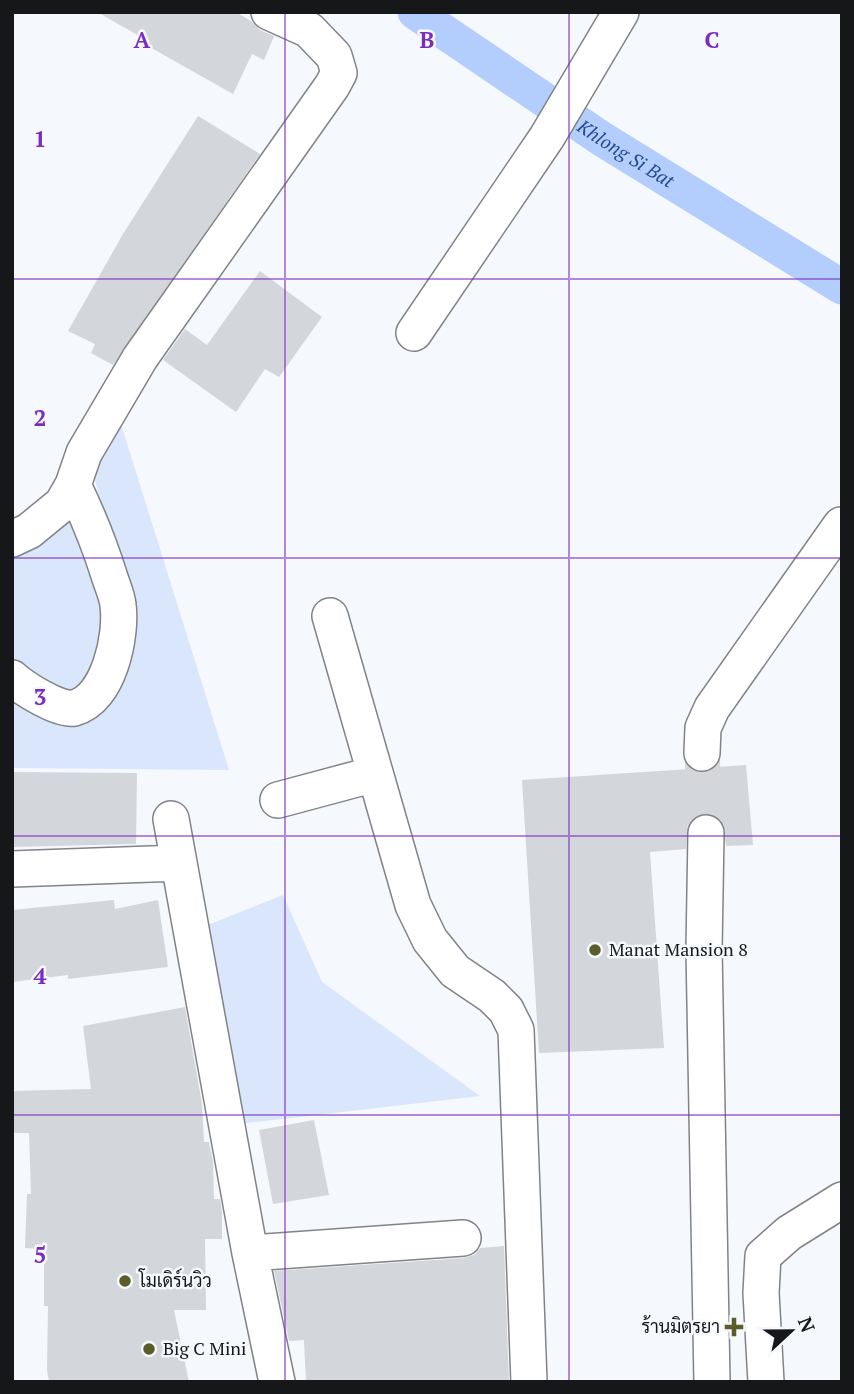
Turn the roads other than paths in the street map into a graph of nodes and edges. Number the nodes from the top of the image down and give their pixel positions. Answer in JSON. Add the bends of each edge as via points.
{"nodes":[{"id":1,"x":269,"y":12,"type":"edge"},
{"id":2,"x":621,"y":12,"type":"edge"},
{"id":3,"x":414,"y":333,"type":"dead end"},
{"id":4,"x":73,"y":485,"type":"junction"},
{"id":5,"x":841,"y":525,"type":"edge"},
{"id":6,"x":12,"y":539,"type":"edge"},
{"id":7,"x":330,"y":616,"type":"dead end"},
{"id":8,"x":12,"y":678,"type":"edge"},
{"id":9,"x":702,"y":753,"type":"tunnel mouth"},
{"id":10,"x":375,"y":774,"type":"junction"},
{"id":11,"x":278,"y":800,"type":"dead end"},
{"id":12,"x":171,"y":819,"type":"dead end"},
{"id":13,"x":706,"y":832,"type":"tunnel mouth"},
{"id":14,"x":179,"y":863,"type":"junction"},
{"id":15,"x":12,"y":869,"type":"edge"},
{"id":16,"x":842,"y":1200,"type":"edge"},
{"id":17,"x":463,"y":1238,"type":"dead end"},
{"id":18,"x":250,"y":1253,"type":"junction"},
{"id":19,"x":277,"y":1382,"type":"edge"},
{"id":20,"x":529,"y":1382,"type":"edge"},
{"id":21,"x":712,"y":1382,"type":"edge"},
{"id":22,"x":766,"y":1382,"type":"edge"}],
"edges":[{"from":1,"to":4,"type":"street","via":[[309,30],[334,56],[339,73],[140,358],[84,453]]},
{"from":2,"to":3,"type":"street","via":[[547,137]]},
{"from":4,"to":6,"type":"street","via":[[62,504]]},
{"from":4,"to":8,"type":"street","via":[[118,602],[120,629],[115,650],[97,689],[87,701],[72,708],[58,706]]},
{"from":5,"to":9,"type":"street","via":[[712,708],[703,728]]},
{"from":7,"to":10,"type":"street"},
{"from":10,"to":11,"type":"street"},
{"from":10,"to":20,"type":"street","via":[[413,905],[430,940],[455,971],[506,1010],[516,1030]]},
{"from":12,"to":14,"type":"street"},
{"from":13,"to":21,"type":"street"},
{"from":14,"to":15,"type":"street"},
{"from":14,"to":18,"type":"street"},
{"from":16,"to":22,"type":"street","via":[[789,1233],[764,1256],[761,1293]]},
{"from":17,"to":18,"type":"street"},
{"from":18,"to":19,"type":"street"}]}
